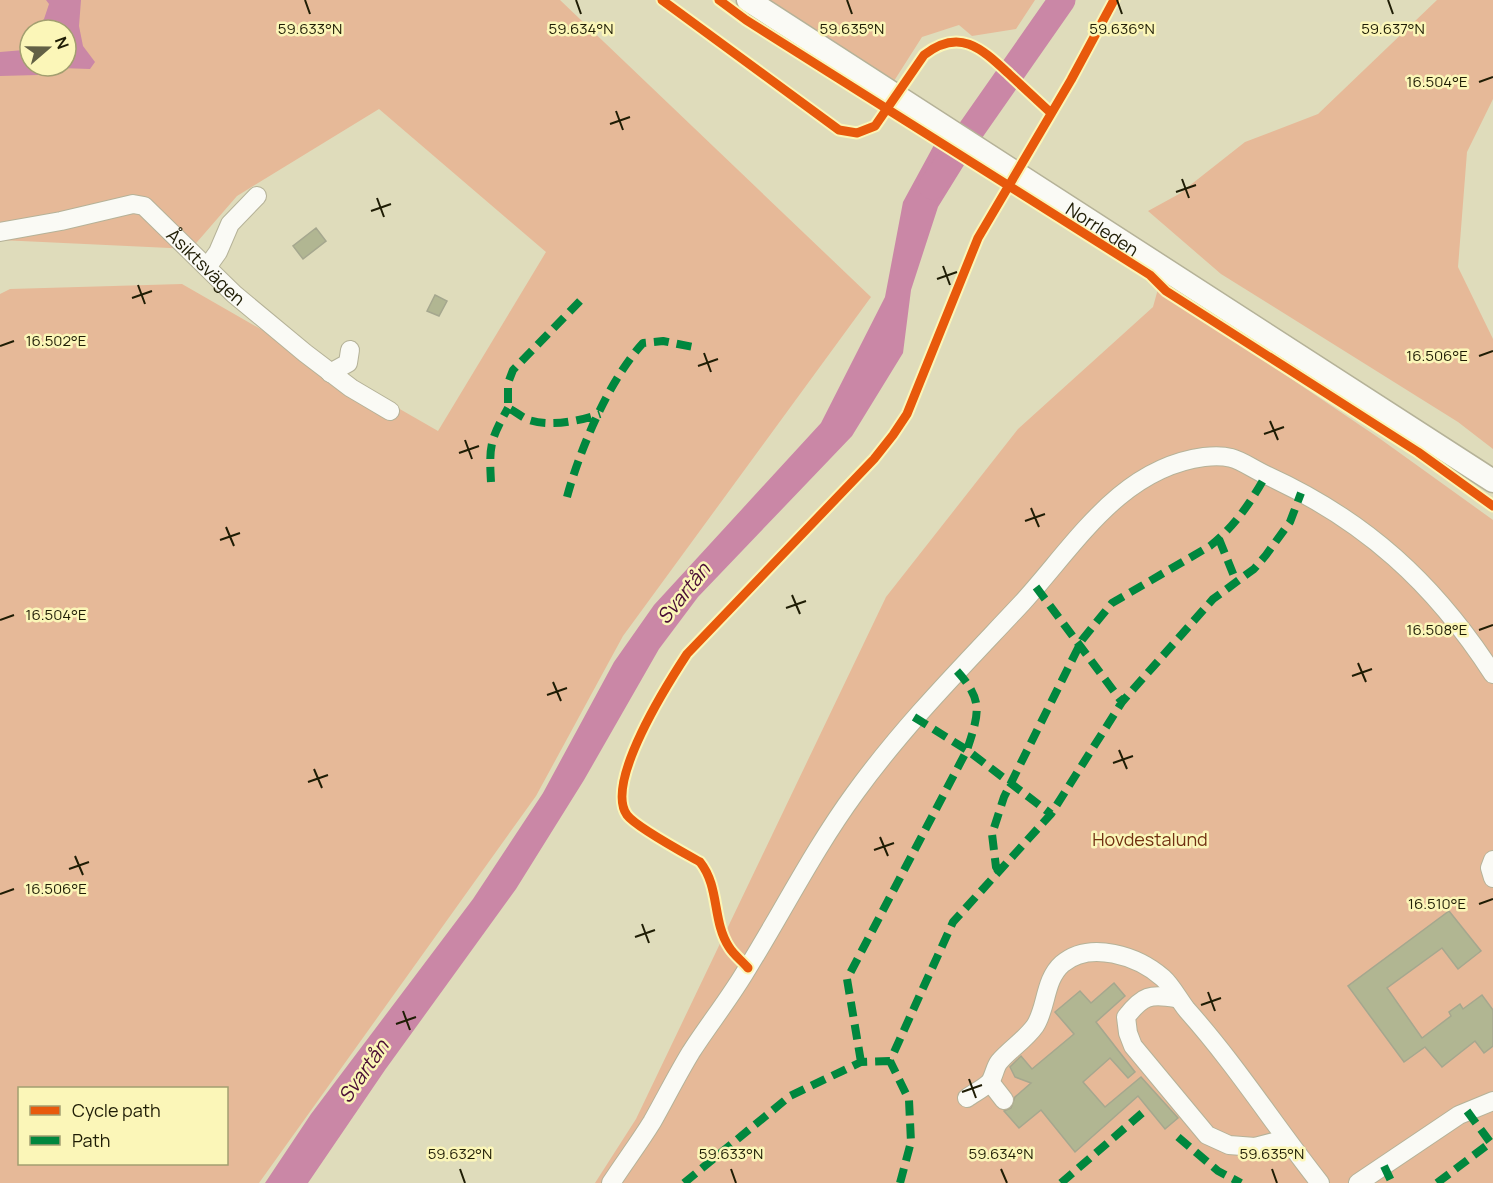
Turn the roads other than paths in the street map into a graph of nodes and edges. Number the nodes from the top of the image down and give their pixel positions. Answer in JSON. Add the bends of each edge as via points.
{"nodes":[{"id":1,"x":748,"y":0,"type":"edge"},
{"id":2,"x":257,"y":196,"type":"dead end"},
{"id":3,"x":0,"y":232,"type":"edge"},
{"id":4,"x":208,"y":266,"type":"junction"},
{"id":5,"x":351,"y":350,"type":"dead end"},
{"id":6,"x":330,"y":373,"type":"junction"},
{"id":7,"x":390,"y":411,"type":"dead end"},
{"id":8,"x":1493,"y":483,"type":"edge"},
{"id":9,"x":1493,"y":674,"type":"edge"},
{"id":10,"x":1493,"y":860,"type":"edge"},
{"id":11,"x":1493,"y":878,"type":"edge"},
{"id":12,"x":1176,"y":998,"type":"junction"},
{"id":13,"x":990,"y":1082,"type":"junction"},
{"id":14,"x":968,"y":1098,"type":"dead end"},
{"id":15,"x":1004,"y":1100,"type":"dead end"},
{"id":16,"x":1493,"y":1101,"type":"edge"},
{"id":17,"x":1285,"y":1139,"type":"junction"},
{"id":18,"x":611,"y":1183,"type":"edge"},
{"id":19,"x":1320,"y":1183,"type":"edge"},
{"id":20,"x":1358,"y":1183,"type":"edge"}],
"edges":[{"from":1,"to":8,"type":"main road","name":"Norrleden"},
{"from":2,"to":4,"type":"street","via":[[230,224]]},
{"from":3,"to":4,"type":"street","name":"Åsiktsvägen","via":[[133,204],[144,206]]},
{"from":4,"to":6,"type":"street","name":"Åsiktsvägen","via":[[234,294]]},
{"from":5,"to":6,"type":"street","via":[[348,363]]},
{"from":6,"to":7,"type":"street","name":"Åsiktsvägen"},
{"from":9,"to":18,"type":"street","via":[[1445,606],[1405,563],[1353,524],[1287,484],[1232,456],[1205,456],[1171,464],[1139,479],[1104,509],[928,702],[855,793]]},
{"from":10,"to":11,"type":"street"},
{"from":12,"to":13,"type":"street","via":[[1164,979],[1125,957],[1103,952],[1065,962],[1045,994],[1035,1026],[998,1063]]},
{"from":12,"to":17,"type":"street","via":[[1226,1053]]},
{"from":12,"to":17,"type":"street","via":[[1156,995],[1139,1000],[1126,1017],[1133,1046],[1207,1135],[1229,1144],[1255,1147]]},
{"from":13,"to":14,"type":"street"},
{"from":13,"to":15,"type":"street"},
{"from":16,"to":20,"type":"street","via":[[1459,1114]]},
{"from":17,"to":19,"type":"street"}]}
